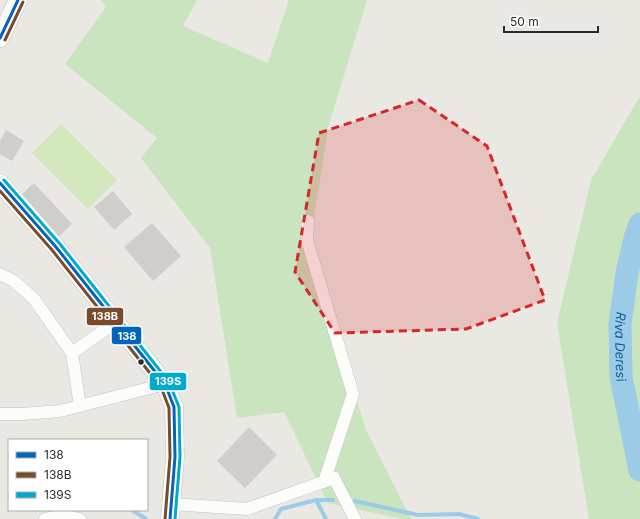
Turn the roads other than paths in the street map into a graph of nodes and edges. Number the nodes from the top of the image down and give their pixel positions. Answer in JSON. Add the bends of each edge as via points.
{"nodes":[{"id":1,"x":18,"y":0,"type":"edge"},
{"id":2,"x":0,"y":38,"type":"edge"},
{"id":3,"x":0,"y":183,"type":"edge"},
{"id":4,"x":308,"y":221,"type":"dead end"},
{"id":5,"x":0,"y":274,"type":"edge"},
{"id":6,"x":116,"y":322,"type":"junction"},
{"id":7,"x":72,"y":353,"type":"junction"},
{"id":8,"x":166,"y":384,"type":"junction"},
{"id":9,"x":80,"y":406,"type":"junction"},
{"id":10,"x":0,"y":414,"type":"edge"},
{"id":11,"x":324,"y":482,"type":"junction"},
{"id":12,"x":171,"y":511,"type":"edge"},
{"id":13,"x":45,"y":519,"type":"edge"},
{"id":14,"x":80,"y":519,"type":"edge"},
{"id":15,"x":355,"y":519,"type":"edge"}],
"edges":[{"from":1,"to":2,"type":"main road"},
{"from":3,"to":6,"type":"main road"},
{"from":4,"to":11,"type":"street","via":[[307,240],[353,394]]},
{"from":5,"to":7,"type":"street","via":[[34,299]]},
{"from":6,"to":7,"type":"street"},
{"from":6,"to":8,"type":"main road"},
{"from":7,"to":9,"type":"street"},
{"from":8,"to":9,"type":"street"},
{"from":8,"to":12,"type":"main road","via":[[174,408]]},
{"from":9,"to":10,"type":"street","via":[[60,411]]},
{"from":11,"to":12,"type":"street","via":[[247,509]]},
{"from":11,"to":15,"type":"street","via":[[334,478]]},
{"from":13,"to":14,"type":"street","via":[[64,516]]}]}
